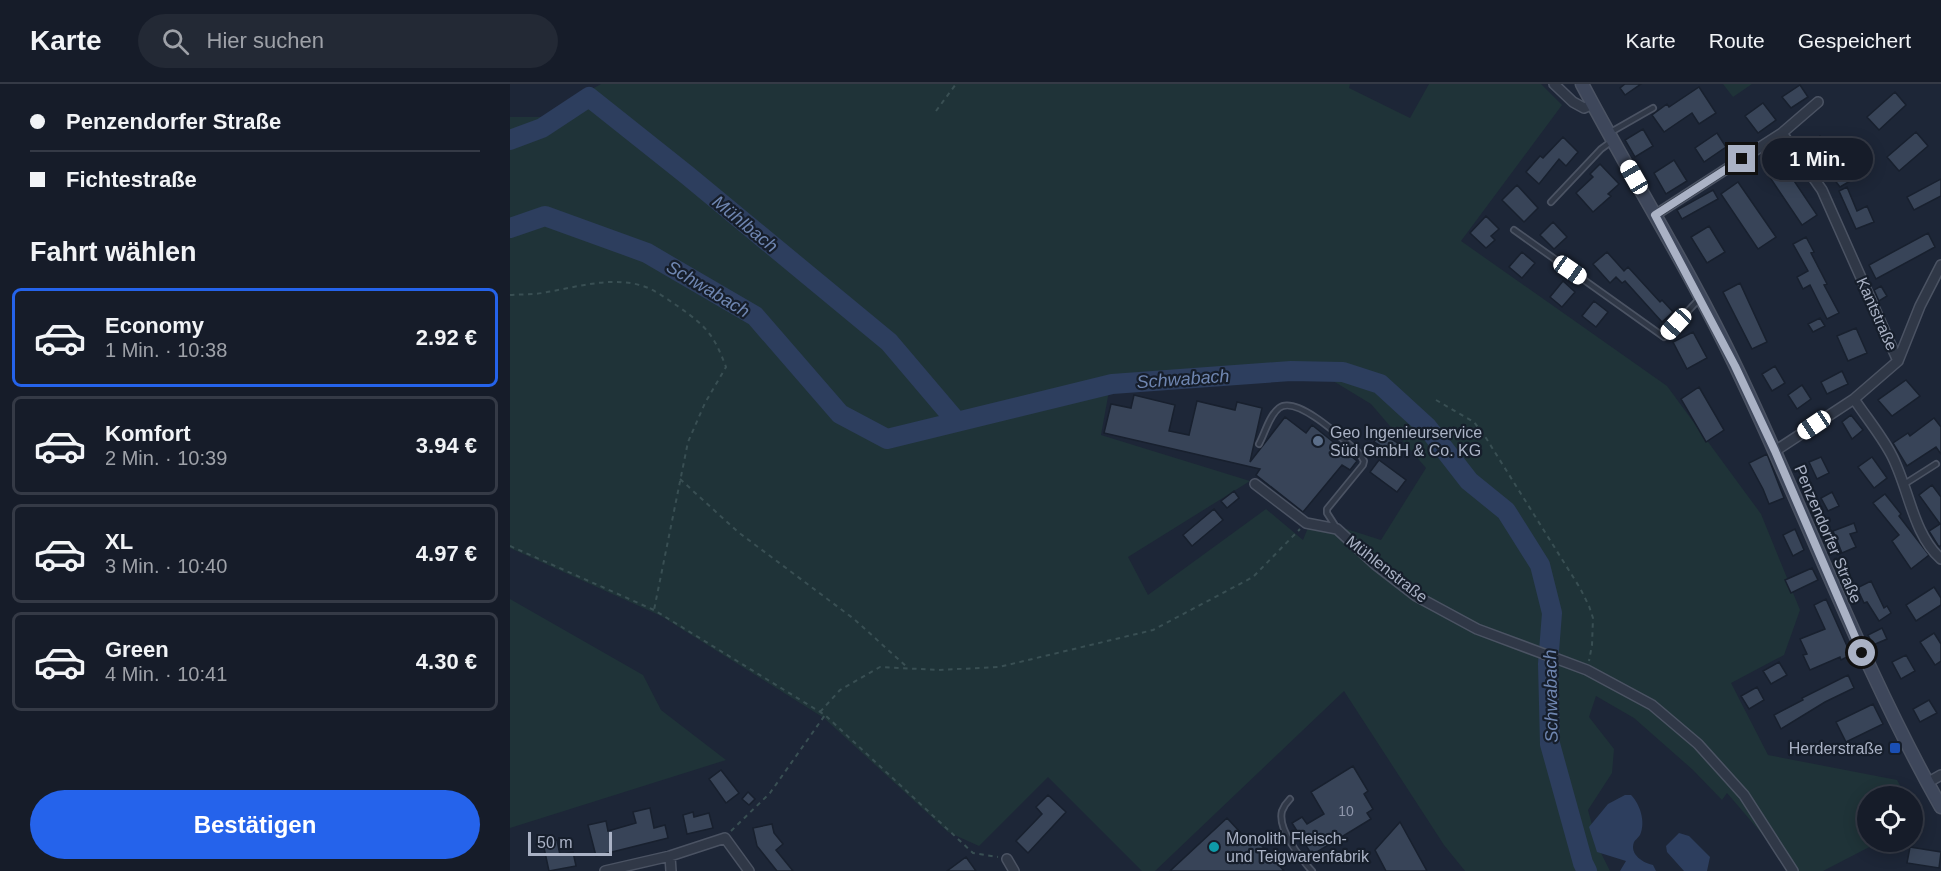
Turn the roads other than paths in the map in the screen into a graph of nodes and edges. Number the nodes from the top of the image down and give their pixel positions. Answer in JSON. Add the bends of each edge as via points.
{"nodes":[{"id":1,"x":1554,"y":84,"type":"edge"},
{"id":2,"x":1582,"y":84,"type":"edge"},
{"id":3,"x":1818,"y":102,"type":"dead end"},
{"id":4,"x":1593,"y":104,"type":"junction"},
{"id":5,"x":1653,"y":108,"type":"dead end"},
{"id":6,"x":1782,"y":133,"type":"junction"},
{"id":7,"x":1611,"y":137,"type":"junction"},
{"id":8,"x":1551,"y":202,"type":"dead end"},
{"id":9,"x":1655,"y":215,"type":"junction"},
{"id":10,"x":1514,"y":230,"type":"dead end"},
{"id":11,"x":1941,"y":265,"type":"edge"},
{"id":12,"x":1701,"y":297,"type":"junction"},
{"id":13,"x":1898,"y":361,"type":"junction"},
{"id":14,"x":1854,"y":399,"type":"junction"},
{"id":15,"x":1259,"y":444,"type":"dead end"},
{"id":16,"x":1775,"y":451,"type":"junction"},
{"id":17,"x":1936,"y":464,"type":"dead end"},
{"id":18,"x":1255,"y":484,"type":"dead end"},
{"id":19,"x":1903,"y":485,"type":"junction"},
{"id":20,"x":1337,"y":530,"type":"junction"},
{"id":21,"x":1941,"y":559,"type":"edge"},
{"id":22,"x":1941,"y":775,"type":"edge"},
{"id":23,"x":1927,"y":783,"type":"junction"},
{"id":24,"x":1290,"y":799,"type":"dead end"},
{"id":25,"x":1941,"y":807,"type":"edge"},
{"id":26,"x":670,"y":856,"type":"junction"},
{"id":27,"x":1007,"y":859,"type":"road end"},
{"id":28,"x":605,"y":871,"type":"edge"},
{"id":29,"x":671,"y":871,"type":"edge"},
{"id":30,"x":749,"y":871,"type":"edge"},
{"id":31,"x":1014,"y":871,"type":"edge"},
{"id":32,"x":1312,"y":871,"type":"edge"},
{"id":33,"x":1793,"y":871,"type":"edge"}],
"edges":[{"from":1,"to":4,"type":"street","via":[[1584,108]]},
{"from":2,"to":4,"type":"main road","name":"Penzendorfer Straße"},
{"from":3,"to":6,"type":"street"},
{"from":4,"to":7,"type":"main road","name":"Penzendorfer Straße"},
{"from":5,"to":7,"type":"lane"},
{"from":6,"to":9,"type":"street"},
{"from":6,"to":13,"type":"street","name":"Kantstraße","via":[[1822,190]]},
{"from":7,"to":8,"type":"lane"},
{"from":7,"to":9,"type":"main road","name":"Penzendorfer Straße"},
{"from":9,"to":12,"type":"main road","name":"Penzendorfer Straße"},
{"from":10,"to":12,"type":"lane","via":[[1664,337]]},
{"from":11,"to":13,"type":"street"},
{"from":12,"to":16,"type":"main road","name":"Penzendorfer Straße"},
{"from":13,"to":14,"type":"street","name":"Kantstraße"},
{"from":14,"to":16,"type":"street","name":"Kantstraße"},
{"from":14,"to":19,"type":"street","via":[[1891,454]]},
{"from":15,"to":20,"type":"lane","via":[[1274,414],[1289,404],[1313,416],[1360,454],[1363,465],[1327,509]]},
{"from":16,"to":23,"type":"main road","name":"Penzendorfer Straße","via":[[1878,687]]},
{"from":17,"to":19,"type":"lane"},
{"from":18,"to":20,"type":"street","name":"Mühlenstraße","via":[[1306,523]]},
{"from":19,"to":21,"type":"street","via":[[1921,531]]},
{"from":20,"to":33,"type":"street","name":"Mühlenstraße","via":[[1416,596],[1478,629],[1587,670],[1652,705],[1698,744],[1744,795]]},
{"from":22,"to":23,"type":"street"},
{"from":23,"to":25,"type":"main road","name":"Penzendorfer Straße"},
{"from":24,"to":32,"type":"lane","via":[[1281,819],[1293,846]]},
{"from":26,"to":28,"type":"street"},
{"from":26,"to":29,"type":"street"},
{"from":26,"to":30,"type":"street","via":[[725,838]]},
{"from":27,"to":31,"type":"street"}]}
